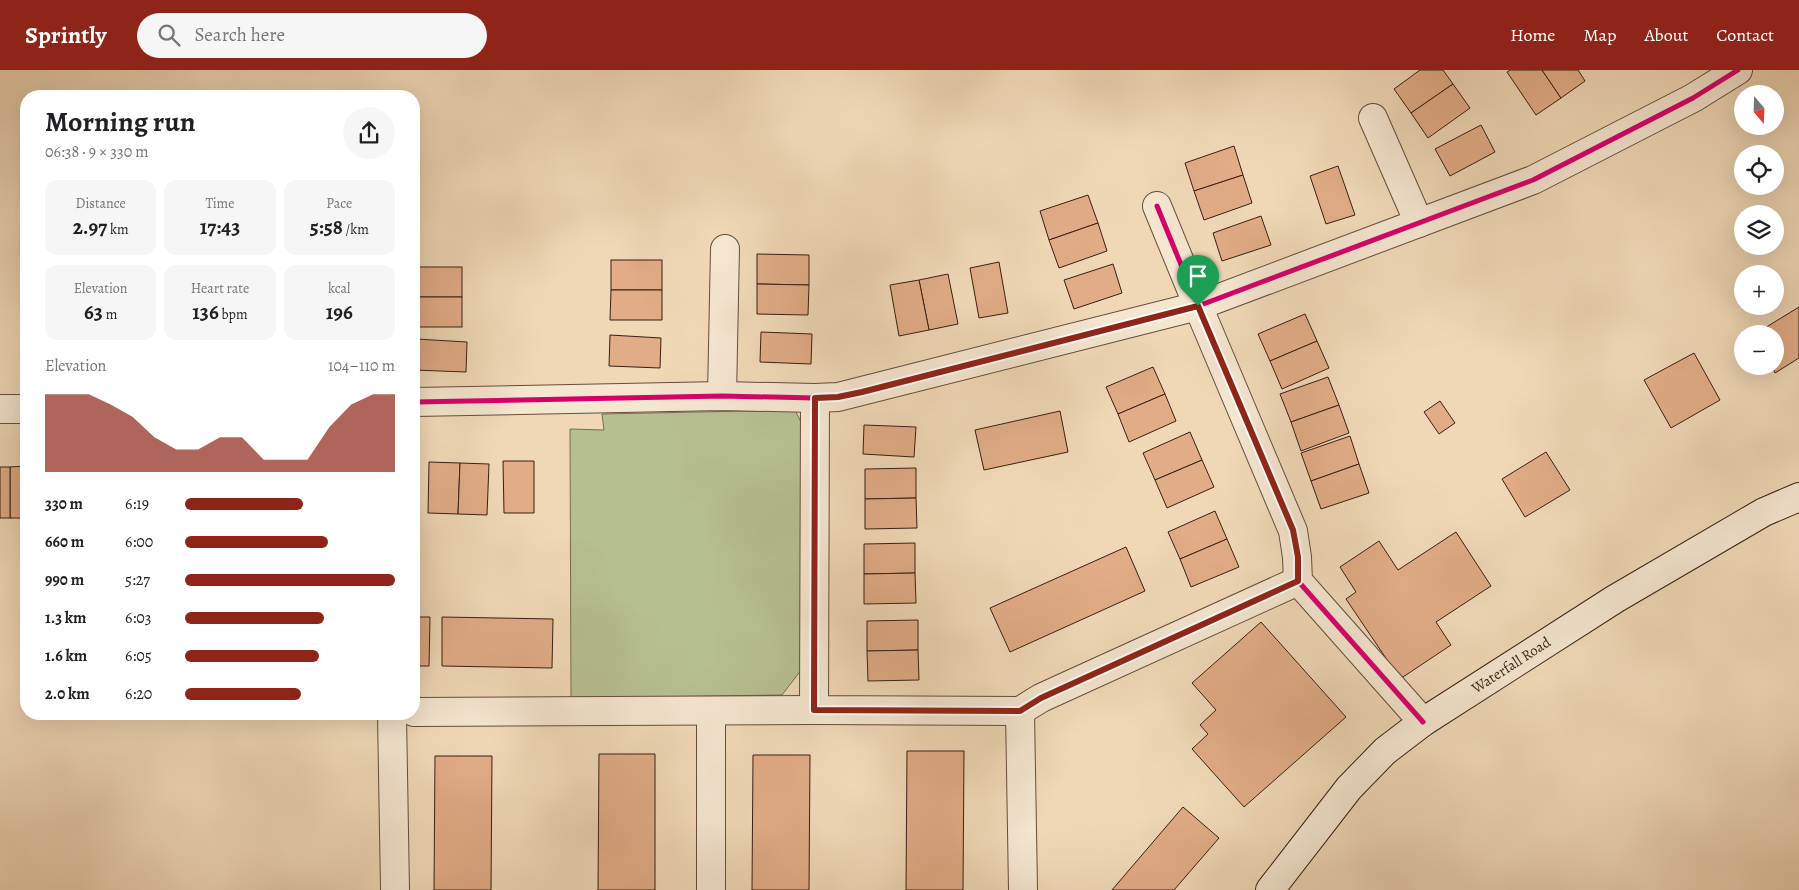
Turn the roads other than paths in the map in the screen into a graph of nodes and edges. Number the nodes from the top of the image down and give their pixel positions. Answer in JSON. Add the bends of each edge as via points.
{"nodes":[{"id":1,"x":1738,"y":70,"type":"edge"},
{"id":2,"x":1373,"y":118,"type":"dead end"},
{"id":3,"x":1157,"y":206,"type":"dead end"},
{"id":4,"x":1419,"y":223,"type":"junction"},
{"id":5,"x":725,"y":249,"type":"dead end"},
{"id":6,"x":1198,"y":306,"type":"junction"},
{"id":7,"x":722,"y":396,"type":"junction"},
{"id":8,"x":815,"y":398,"type":"junction"},
{"id":9,"x":420,"y":402,"type":"edge"},
{"id":10,"x":0,"y":409,"type":"edge"},
{"id":11,"x":20,"y":409,"type":"edge"},
{"id":12,"x":1799,"y":498,"type":"edge"},
{"id":13,"x":1298,"y":581,"type":"junction"},
{"id":14,"x":711,"y":710,"type":"junction"},
{"id":15,"x":814,"y":710,"type":"junction"},
{"id":16,"x":1020,"y":711,"type":"junction"},
{"id":17,"x":420,"y":712,"type":"edge"},
{"id":18,"x":392,"y":720,"type":"edge"},
{"id":19,"x":1423,"y":722,"type":"junction"},
{"id":20,"x":395,"y":890,"type":"edge"},
{"id":21,"x":711,"y":890,"type":"edge"},
{"id":22,"x":1023,"y":890,"type":"edge"},
{"id":23,"x":1270,"y":890,"type":"edge"}],
"edges":[{"from":1,"to":4,"type":"street","via":[[1693,98],[1556,169]]},
{"from":2,"to":4,"type":"street"},
{"from":3,"to":6,"type":"street"},
{"from":4,"to":6,"type":"street"},
{"from":5,"to":7,"type":"street"},
{"from":6,"to":8,"type":"street","via":[[862,392]]},
{"from":6,"to":13,"type":"street","via":[[1293,530]]},
{"from":7,"to":8,"type":"street"},
{"from":7,"to":9,"type":"street"},
{"from":8,"to":15,"type":"street"},
{"from":10,"to":11,"type":"street"},
{"from":12,"to":19,"type":"street","name":"Waterfall Road","via":[[1764,512],[1629,591]]},
{"from":13,"to":16,"type":"street","via":[[1041,698]]},
{"from":13,"to":19,"type":"street"},
{"from":14,"to":15,"type":"street"},
{"from":14,"to":17,"type":"street"},
{"from":14,"to":21,"type":"street"},
{"from":15,"to":16,"type":"street"},
{"from":16,"to":22,"type":"street"},
{"from":18,"to":20,"type":"street"},
{"from":19,"to":23,"type":"street","name":"Waterfall Road","via":[[1385,751],[1349,788]]}]}
